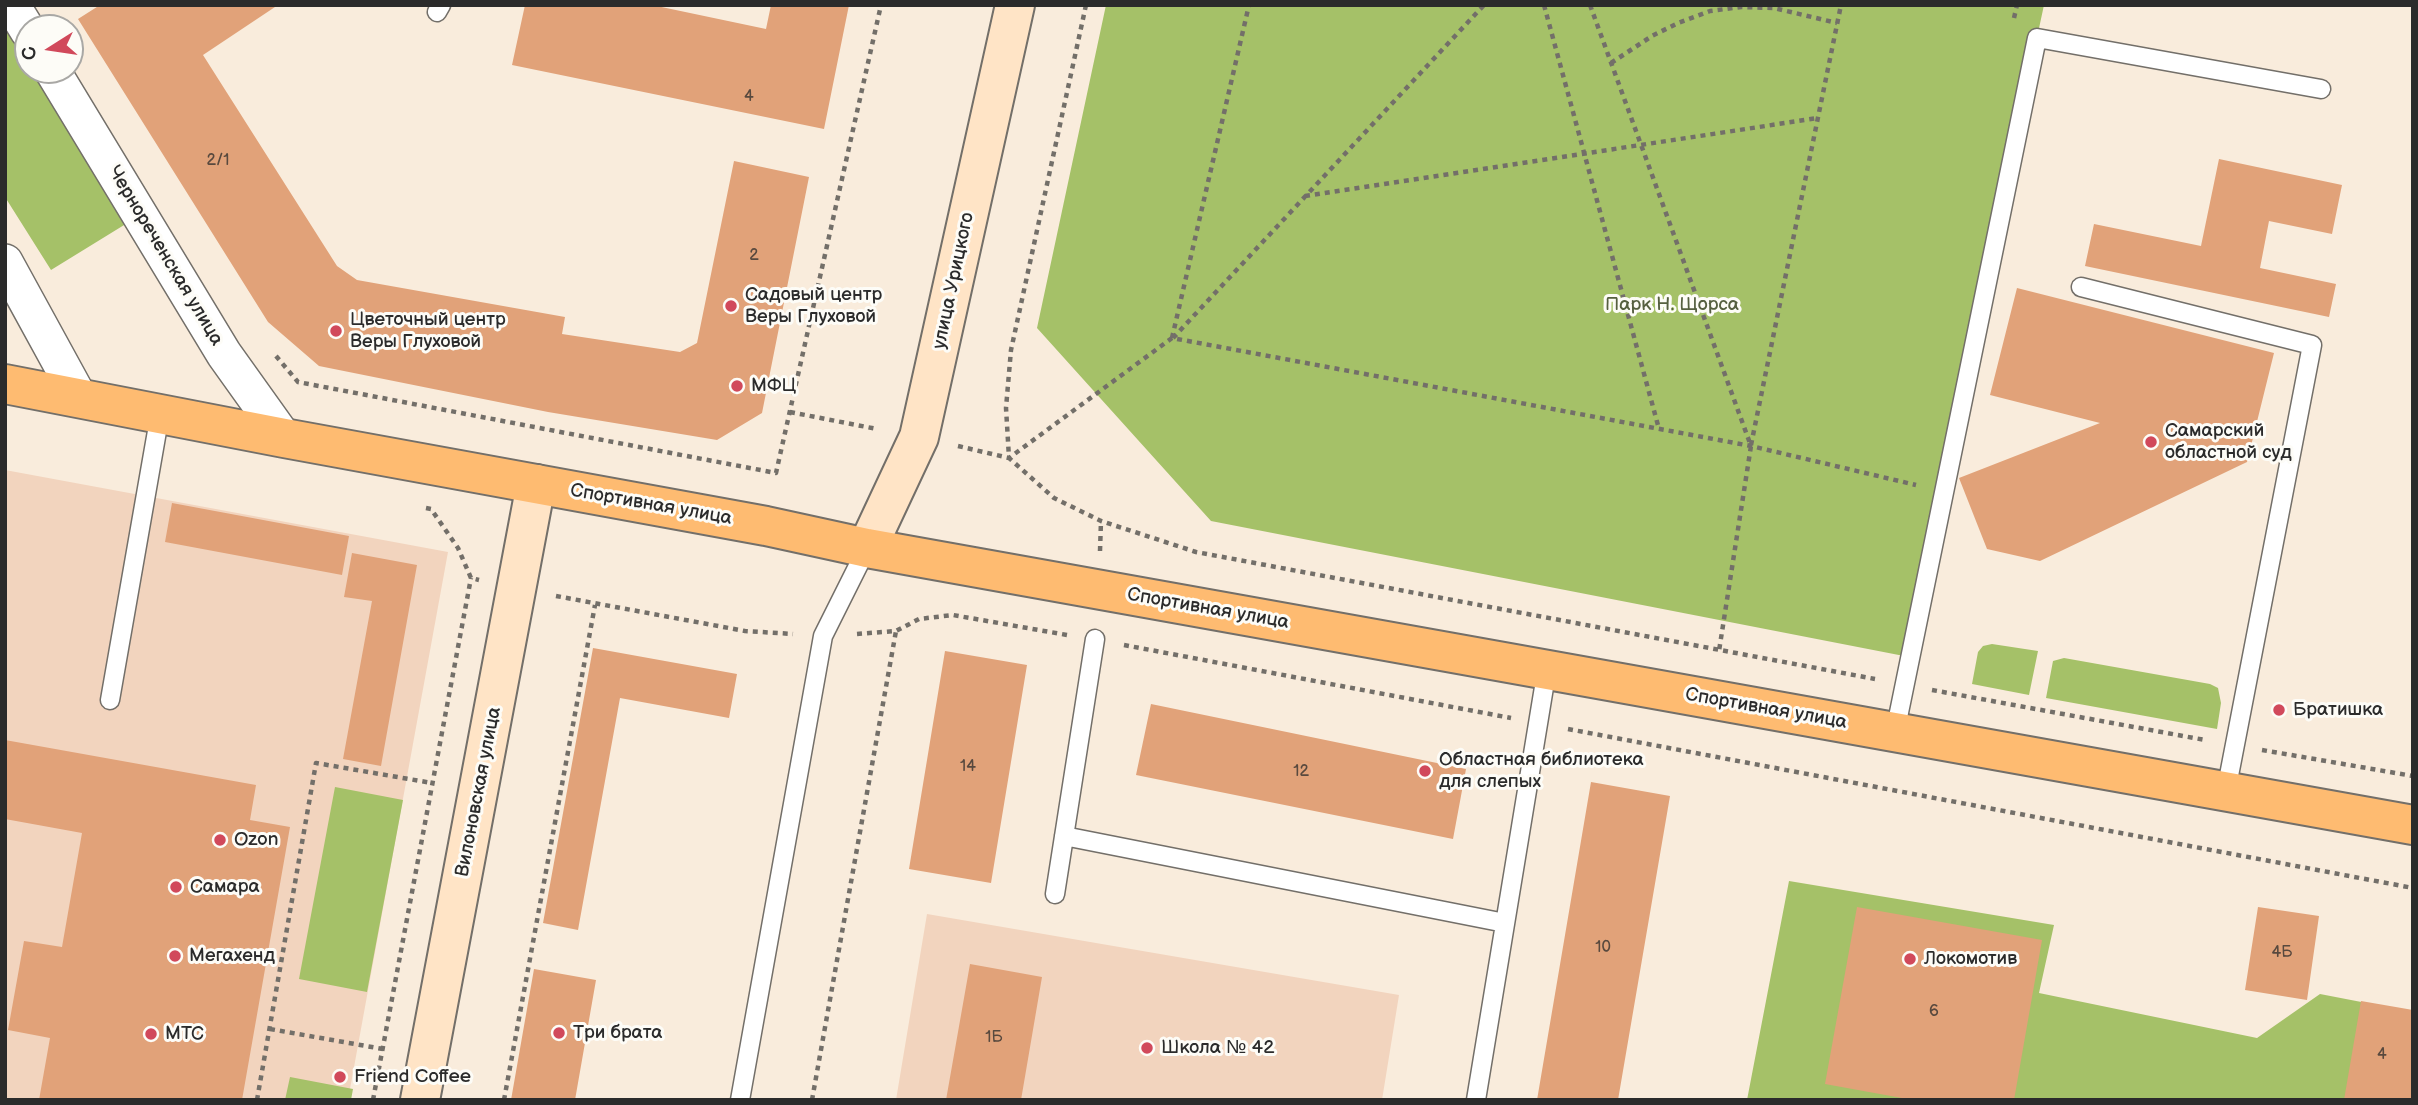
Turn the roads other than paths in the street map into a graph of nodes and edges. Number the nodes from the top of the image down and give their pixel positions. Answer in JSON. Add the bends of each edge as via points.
{"nodes":[{"id":1,"x":1014,"y":5,"type":"edge"},
{"id":2,"x":61,"y":84,"type":"edge"},
{"id":3,"x":2321,"y":89,"type":"dead end"},
{"id":4,"x":5,"y":262,"type":"edge"},
{"id":5,"x":2081,"y":287,"type":"dead end"},
{"id":6,"x":5,"y":384,"type":"edge"},
{"id":7,"x":80,"y":399,"type":"junction"},
{"id":8,"x":160,"y":414,"type":"junction"},
{"id":9,"x":284,"y":438,"type":"junction"},
{"id":10,"x":536,"y":484,"type":"junction"},
{"id":11,"x":867,"y":548,"type":"junction"},
{"id":12,"x":1095,"y":639,"type":"road end"},
{"id":13,"x":1547,"y":669,"type":"junction"},
{"id":14,"x":110,"y":700,"type":"dead end"},
{"id":15,"x":1895,"y":732,"type":"junction"},
{"id":16,"x":2225,"y":791,"type":"junction"},
{"id":17,"x":2413,"y":825,"type":"edge"},
{"id":18,"x":1064,"y":836,"type":"junction"},
{"id":19,"x":1055,"y":894,"type":"dead end"},
{"id":20,"x":1505,"y":923,"type":"junction"},
{"id":21,"x":421,"y":1100,"type":"edge"},
{"id":22,"x":740,"y":1100,"type":"edge"},
{"id":23,"x":1476,"y":1100,"type":"edge"}],
"edges":[{"from":1,"to":11,"type":"main road","name":"улица Урицкого","via":[[919,437]]},
{"from":2,"to":9,"type":"street","name":"Чернореченская улица","via":[[225,354]]},
{"from":3,"to":15,"type":"lane","via":[[2037,38]]},
{"from":4,"to":7,"type":"street"},
{"from":5,"to":16,"type":"lane","via":[[2312,345]]},
{"from":6,"to":7,"type":"main road","name":"Спортивная улица"},
{"from":7,"to":8,"type":"main road","name":"Спортивная улица"},
{"from":8,"to":9,"type":"main road","name":"Спортивная улица"},
{"from":8,"to":14,"type":"lane"},
{"from":9,"to":10,"type":"main road","name":"Спортивная улица"},
{"from":10,"to":11,"type":"main road","name":"Спортивная улица"},
{"from":10,"to":21,"type":"main road","name":"Вилоновская улица"},
{"from":11,"to":13,"type":"main road","name":"Спортивная улица"},
{"from":11,"to":22,"type":"lane","via":[[823,636]]},
{"from":12,"to":18,"type":"lane"},
{"from":13,"to":15,"type":"main road","name":"Спортивная улица"},
{"from":13,"to":20,"type":"lane"},
{"from":15,"to":16,"type":"main road","name":"Спортивная улица"},
{"from":16,"to":17,"type":"main road","name":"Спортивная улица"},
{"from":18,"to":19,"type":"lane"},
{"from":18,"to":20,"type":"lane"},
{"from":20,"to":23,"type":"lane"}]}
